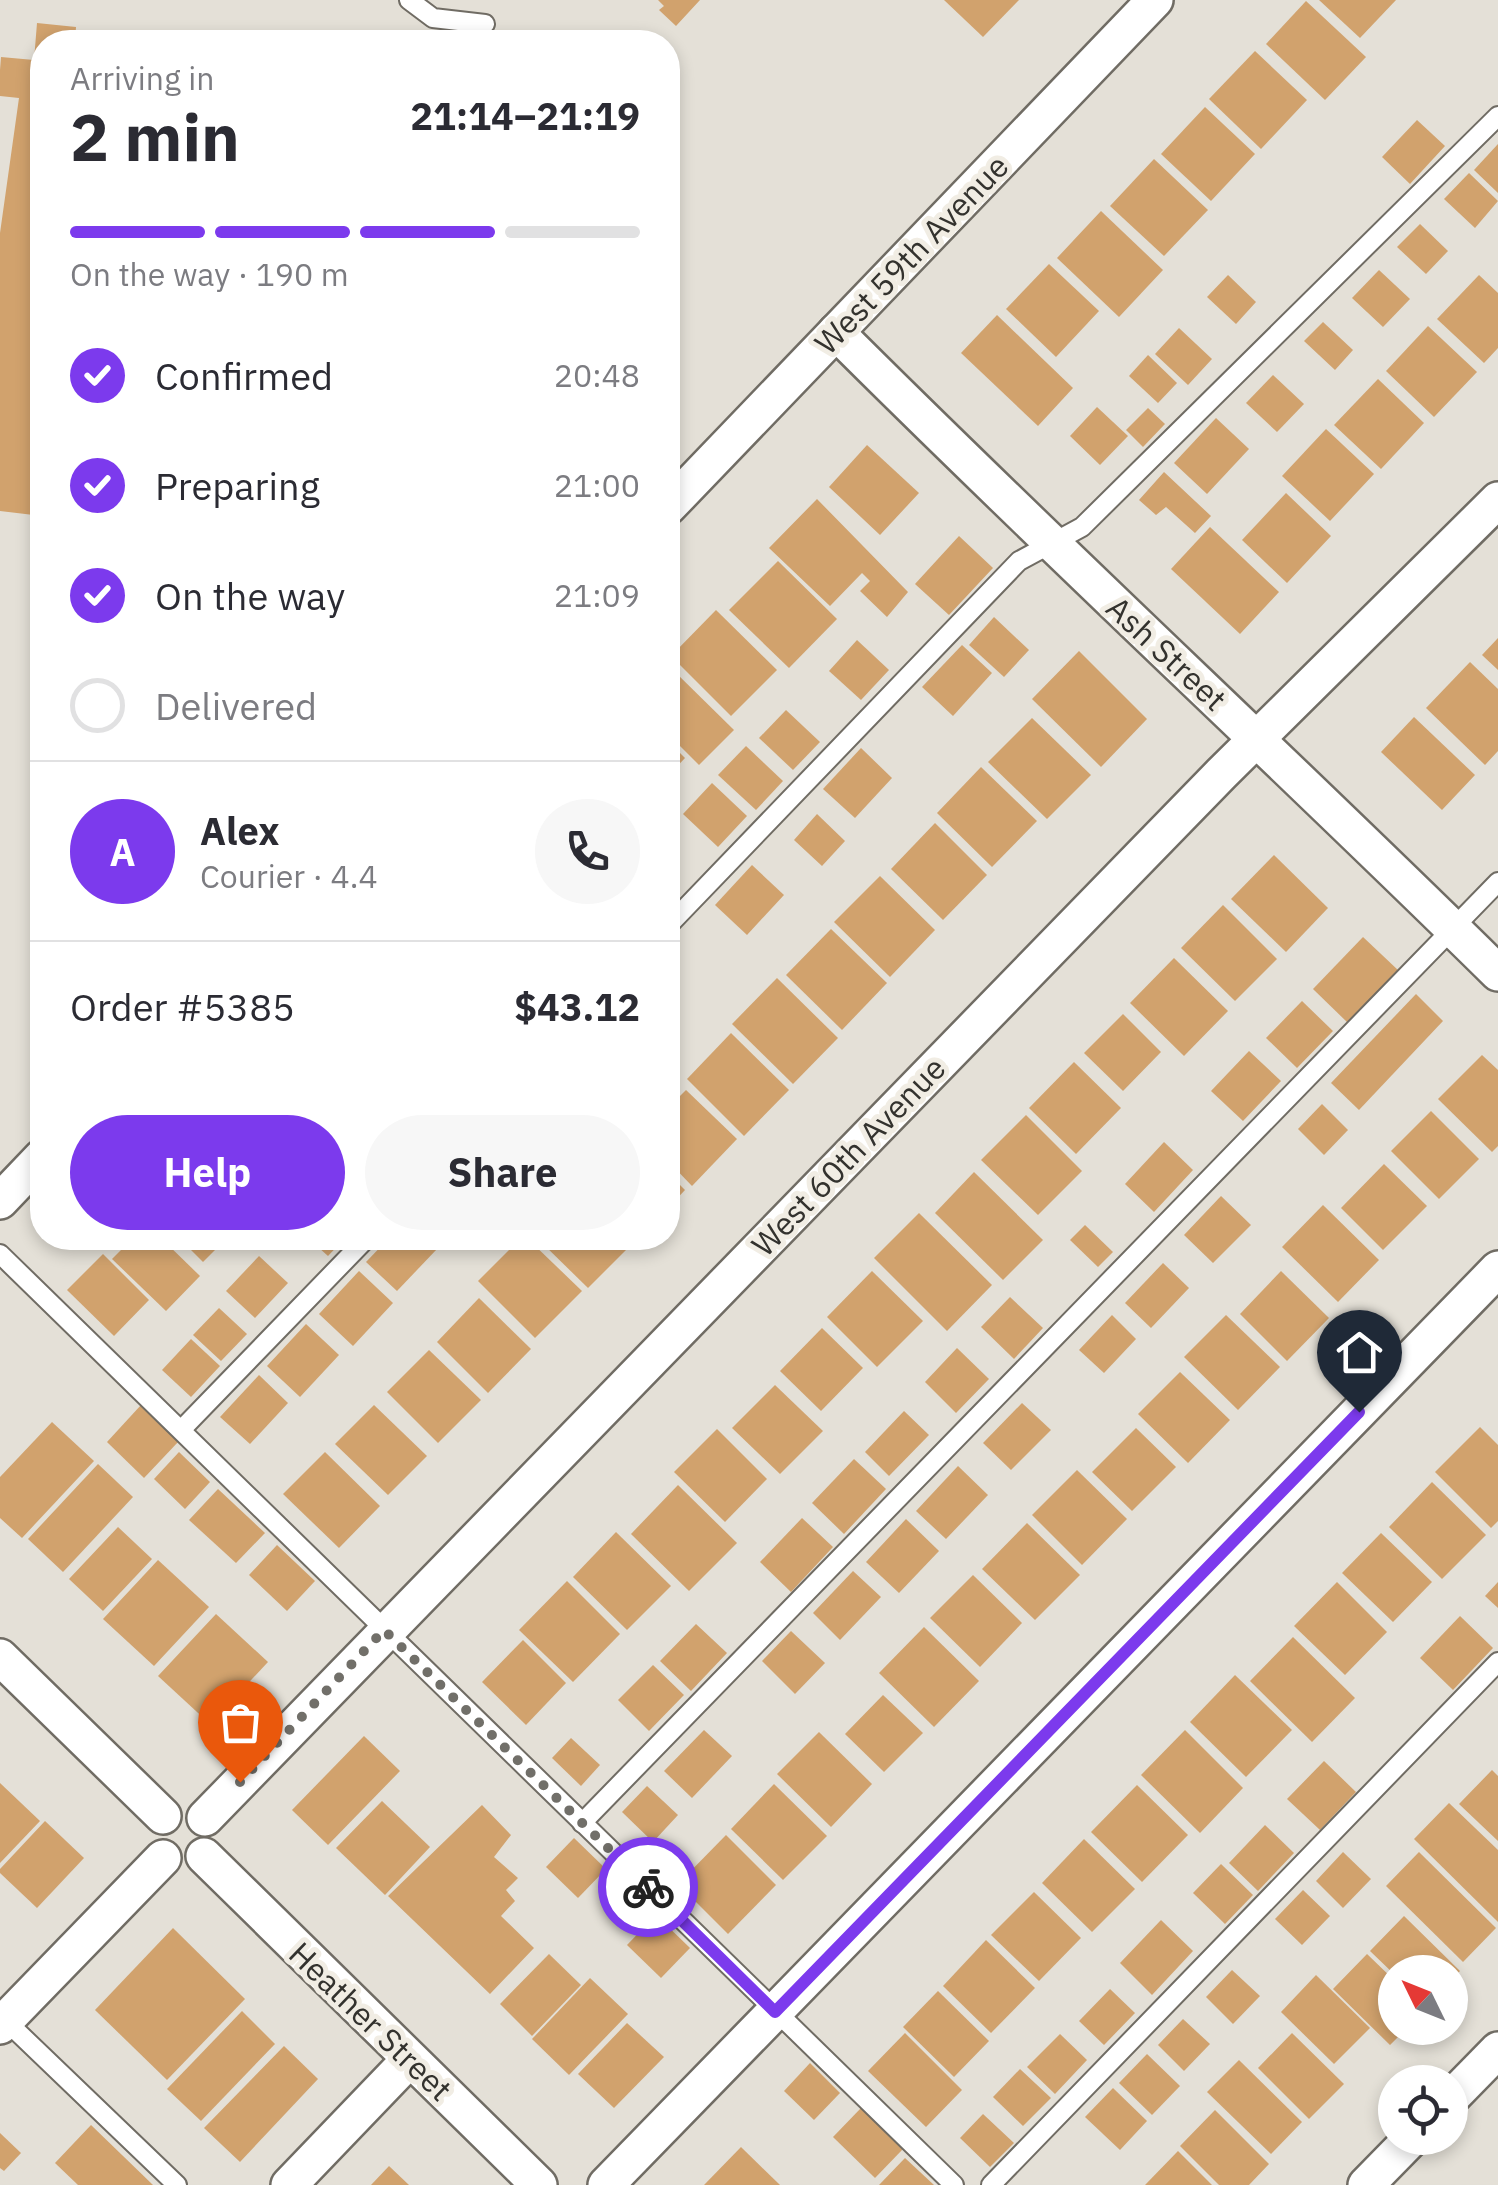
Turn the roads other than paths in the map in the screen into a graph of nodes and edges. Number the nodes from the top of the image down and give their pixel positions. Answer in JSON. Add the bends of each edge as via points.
{"nodes":[{"id":1,"x":409,"y":0,"type":"edge"},
{"id":2,"x":1155,"y":0,"type":"edge"},
{"id":3,"x":486,"y":24,"type":"dead end"},
{"id":4,"x":1498,"y":116,"type":"edge"},
{"id":5,"x":836,"y":332,"type":"junction"},
{"id":6,"x":680,"y":494,"type":"edge"},
{"id":7,"x":1498,"y":500,"type":"edge"},
{"id":8,"x":1051,"y":544,"type":"junction"},
{"id":9,"x":1257,"y":738,"type":"junction"},
{"id":10,"x":1498,"y":882,"type":"edge"},
{"id":11,"x":680,"y":914,"type":"edge"},
{"id":12,"x":1452,"y":928,"type":"junction"},
{"id":13,"x":1498,"y":974,"type":"edge"},
{"id":14,"x":30,"y":1170,"type":"edge"},
{"id":15,"x":0,"y":1201,"type":"edge"},
{"id":16,"x":355,"y":1250,"type":"edge"},
{"id":17,"x":0,"y":1254,"type":"edge"},
{"id":18,"x":1498,"y":1269,"type":"edge"},
{"id":19,"x":182,"y":1430,"type":"junction"},
{"id":20,"x":384,"y":1630,"type":"junction"},
{"id":21,"x":0,"y":1658,"type":"edge"},
{"id":22,"x":1498,"y":1662,"type":"edge"},
{"id":23,"x":163,"y":1816,"type":"junction"},
{"id":24,"x":204,"y":1818,"type":"junction"},
{"id":25,"x":582,"y":1822,"type":"junction"},
{"id":26,"x":204,"y":1856,"type":"junction"},
{"id":27,"x":163,"y":1858,"type":"junction"},
{"id":28,"x":775,"y":2012,"type":"junction"},
{"id":29,"x":2,"y":2021,"type":"edge"},
{"id":30,"x":1498,"y":2050,"type":"edge"},
{"id":31,"x":410,"y":2060,"type":"junction"},
{"id":32,"x":1468,"y":2081,"type":"edge"},
{"id":33,"x":1395,"y":2155,"type":"edge"},
{"id":34,"x":176,"y":2185,"type":"edge"},
{"id":35,"x":289,"y":2185,"type":"edge"},
{"id":36,"x":538,"y":2185,"type":"edge"},
{"id":37,"x":606,"y":2185,"type":"edge"},
{"id":38,"x":954,"y":2185,"type":"edge"},
{"id":39,"x":991,"y":2185,"type":"edge"},
{"id":40,"x":1366,"y":2185,"type":"edge"}],
"edges":[{"from":1,"to":3,"type":"lane","via":[[434,18]]},
{"from":2,"to":5,"type":"street","name":"West 59th Avenue"},
{"from":4,"to":8,"type":"lane","via":[[1082,527]]},
{"from":5,"to":6,"type":"street","name":"West 59th Avenue"},
{"from":5,"to":8,"type":"street","name":"Ash Street"},
{"from":7,"to":9,"type":"street","name":"West 60th Avenue"},
{"from":8,"to":9,"type":"street","name":"Ash Street"},
{"from":8,"to":11,"type":"lane","via":[[1018,562]]},
{"from":9,"to":12,"type":"street","name":"Ash Street"},
{"from":9,"to":20,"type":"street","name":"West 60th Avenue"},
{"from":10,"to":12,"type":"lane"},
{"from":12,"to":13,"type":"street","name":"Ash Street"},
{"from":12,"to":25,"type":"lane"},
{"from":14,"to":15,"type":"street"},
{"from":16,"to":19,"type":"lane"},
{"from":17,"to":19,"type":"lane"},
{"from":18,"to":28,"type":"street"},
{"from":19,"to":20,"type":"lane"},
{"from":20,"to":24,"type":"street","name":"West 60th Avenue"},
{"from":20,"to":25,"type":"lane"},
{"from":21,"to":23,"type":"street"},
{"from":22,"to":39,"type":"lane"},
{"from":23,"to":24,"type":"street","via":[[180,1808]]},
{"from":23,"to":27,"type":"street","via":[[154,1832]]},
{"from":24,"to":26,"type":"street","via":[[212,1833]]},
{"from":25,"to":28,"type":"lane"},
{"from":26,"to":27,"type":"street","via":[[188,1865]]},
{"from":26,"to":31,"type":"street","name":"Heather Street"},
{"from":27,"to":29,"type":"street"},
{"from":28,"to":37,"type":"street"},
{"from":28,"to":38,"type":"lane"},
{"from":29,"to":34,"type":"lane"},
{"from":30,"to":32,"type":"street"},
{"from":31,"to":35,"type":"street"},
{"from":31,"to":36,"type":"street","name":"Heather Street"},
{"from":33,"to":40,"type":"street"}]}
